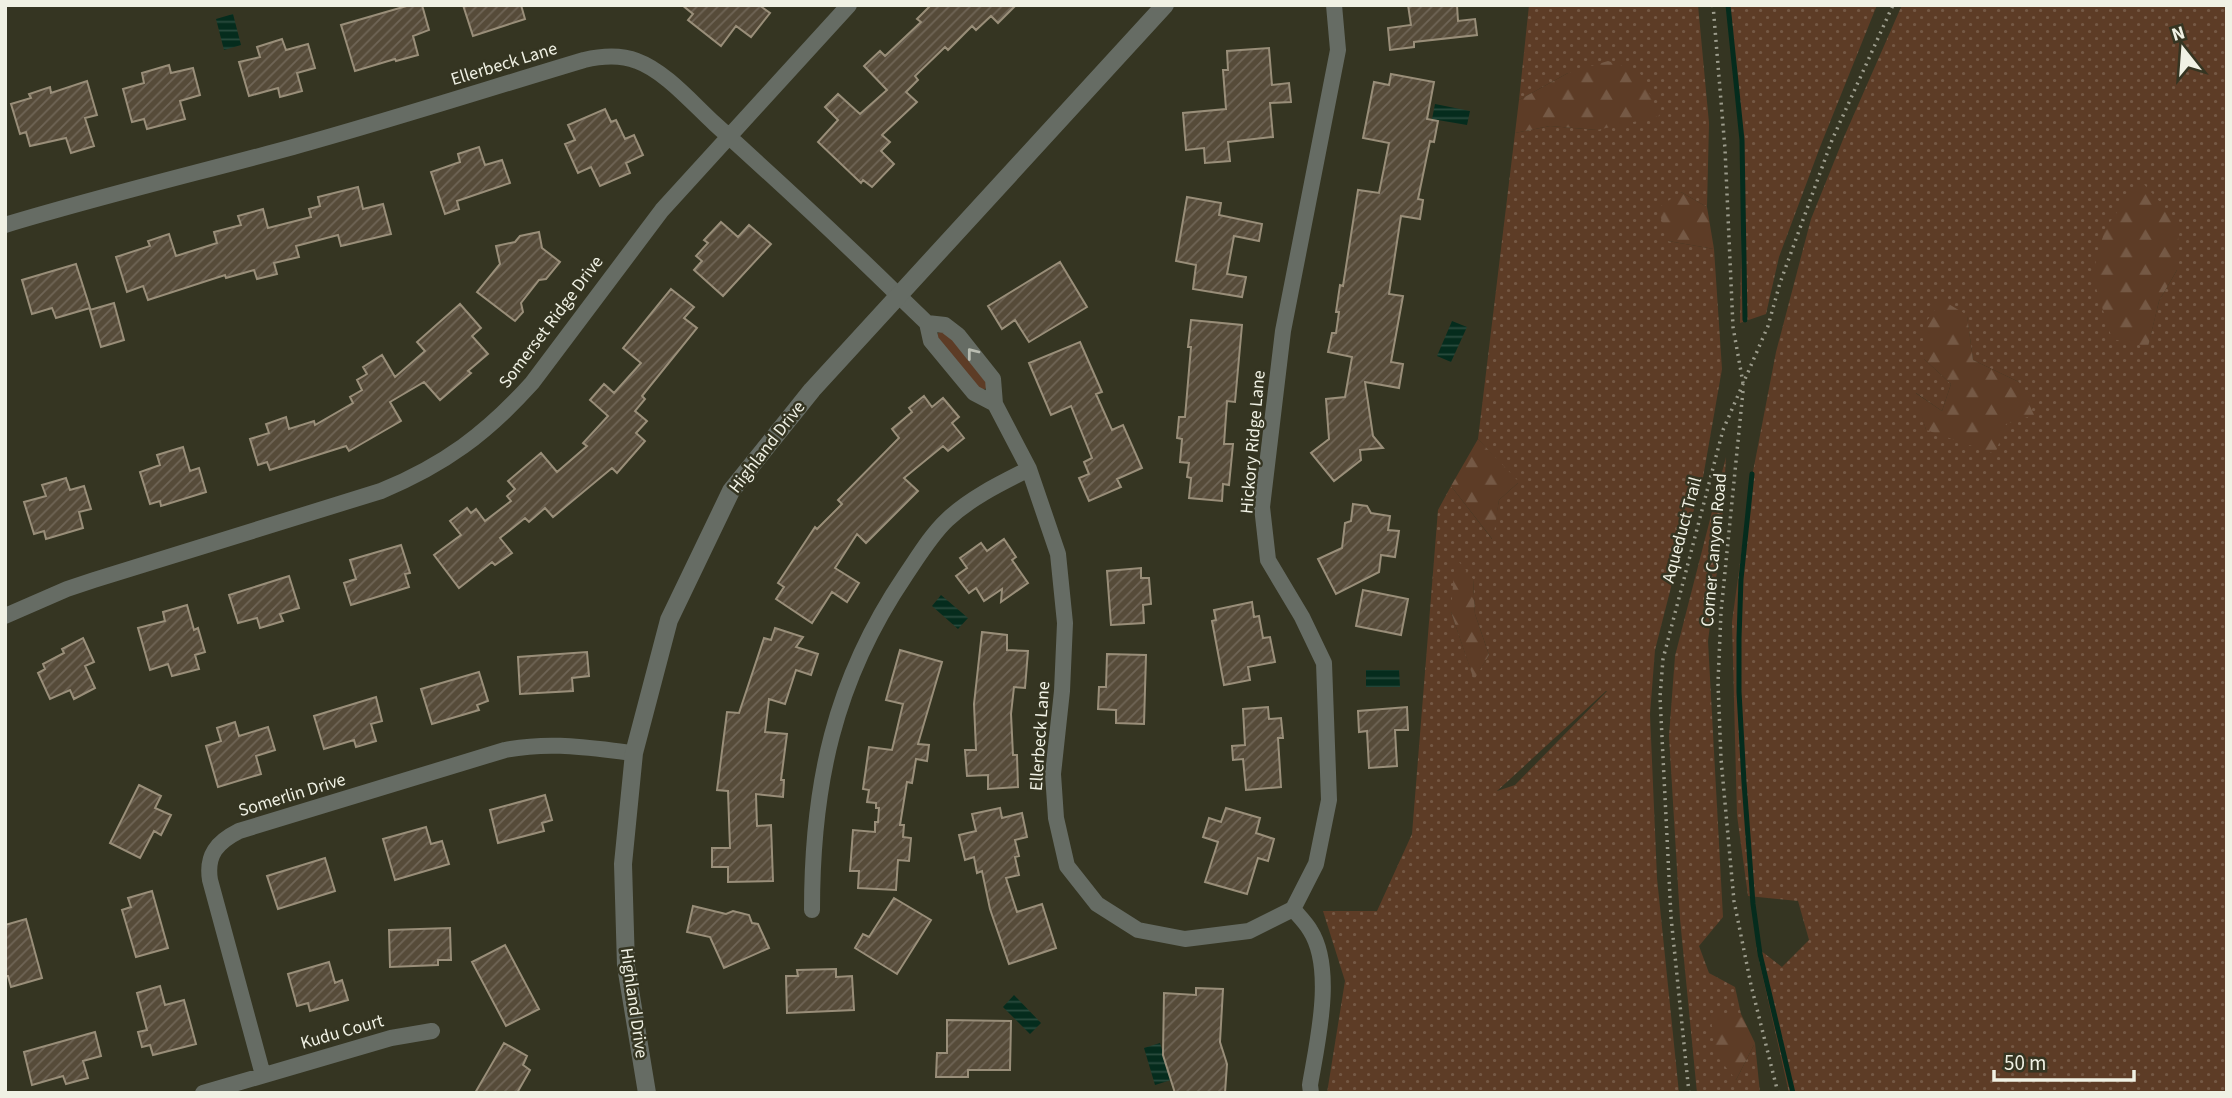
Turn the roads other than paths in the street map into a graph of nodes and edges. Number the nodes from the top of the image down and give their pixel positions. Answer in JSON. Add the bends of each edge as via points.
{"nodes":[{"id":1,"x":849,"y":5,"type":"edge"},
{"id":2,"x":1165,"y":5,"type":"edge"},
{"id":3,"x":1334,"y":5,"type":"edge"},
{"id":4,"x":729,"y":136,"type":"junction"},
{"id":5,"x":5,"y":225,"type":"edge"},
{"id":6,"x":899,"y":296,"type":"junction"},
{"id":7,"x":927,"y":323,"type":"junction"},
{"id":8,"x":995,"y":404,"type":"junction"},
{"id":9,"x":1028,"y":469,"type":"junction"},
{"id":10,"x":5,"y":616,"type":"edge"},
{"id":11,"x":634,"y":753,"type":"junction"},
{"id":12,"x":1293,"y":909,"type":"junction"},
{"id":13,"x":812,"y":910,"type":"dead end"},
{"id":14,"x":432,"y":1031,"type":"dead end"},
{"id":15,"x":263,"y":1075,"type":"junction"},
{"id":16,"x":203,"y":1093,"type":"edge"},
{"id":17,"x":647,"y":1093,"type":"edge"},
{"id":18,"x":1311,"y":1093,"type":"edge"}],
"edges":[{"from":1,"to":4,"type":"street","name":"Somerset Ridge Drive"},
{"from":2,"to":6,"type":"street","name":"Highland Drive"},
{"from":3,"to":12,"type":"street","name":"Hickory Ridge Lane","via":[[1338,50],[1283,331],[1262,507],[1268,560],[1324,663],[1329,800],[1316,864]]},
{"from":4,"to":5,"type":"street","name":"Ellerbeck Lane","via":[[649,66],[624,57],[597,57]]},
{"from":4,"to":6,"type":"street","name":"Ellerbeck Lane"},
{"from":4,"to":10,"type":"street","name":"Somerset Ridge Drive","via":[[629,251],[532,383],[509,409],[453,454],[418,476],[381,491],[94,580]]},
{"from":6,"to":7,"type":"street","name":"Ellerbeck Lane"},
{"from":6,"to":11,"type":"street","name":"Highland Drive","via":[[812,390],[731,491],[669,620]]},
{"from":7,"to":8,"type":"street","name":"Ellerbeck Lane","via":[[931,341],[974,393]]},
{"from":8,"to":7,"type":"street","name":"Ellerbeck Lane","one_way":true,"via":[[993,379],[958,335],[945,325]]},
{"from":8,"to":9,"type":"street","name":"Ellerbeck Lane"},
{"from":9,"to":12,"type":"street","name":"Ellerbeck Lane","via":[[1058,554],[1065,623],[1053,774],[1056,818],[1067,866],[1097,904],[1138,930],[1185,939],[1249,931]]},
{"from":9,"to":13,"type":"street","via":[[989,489],[947,520],[888,601],[863,649],[840,705],[820,786]]},
{"from":11,"to":15,"type":"street","name":"Somerlin Drive","via":[[563,744],[505,750],[239,831],[220,842],[210,860],[210,880]]},
{"from":11,"to":17,"type":"street","name":"Highland Drive","via":[[623,864],[626,966]]},
{"from":12,"to":18,"type":"street","via":[[1312,932],[1323,969]]},
{"from":14,"to":15,"type":"street","name":"Kudu Court","via":[[391,1038]]},
{"from":15,"to":16,"type":"street"}]}
